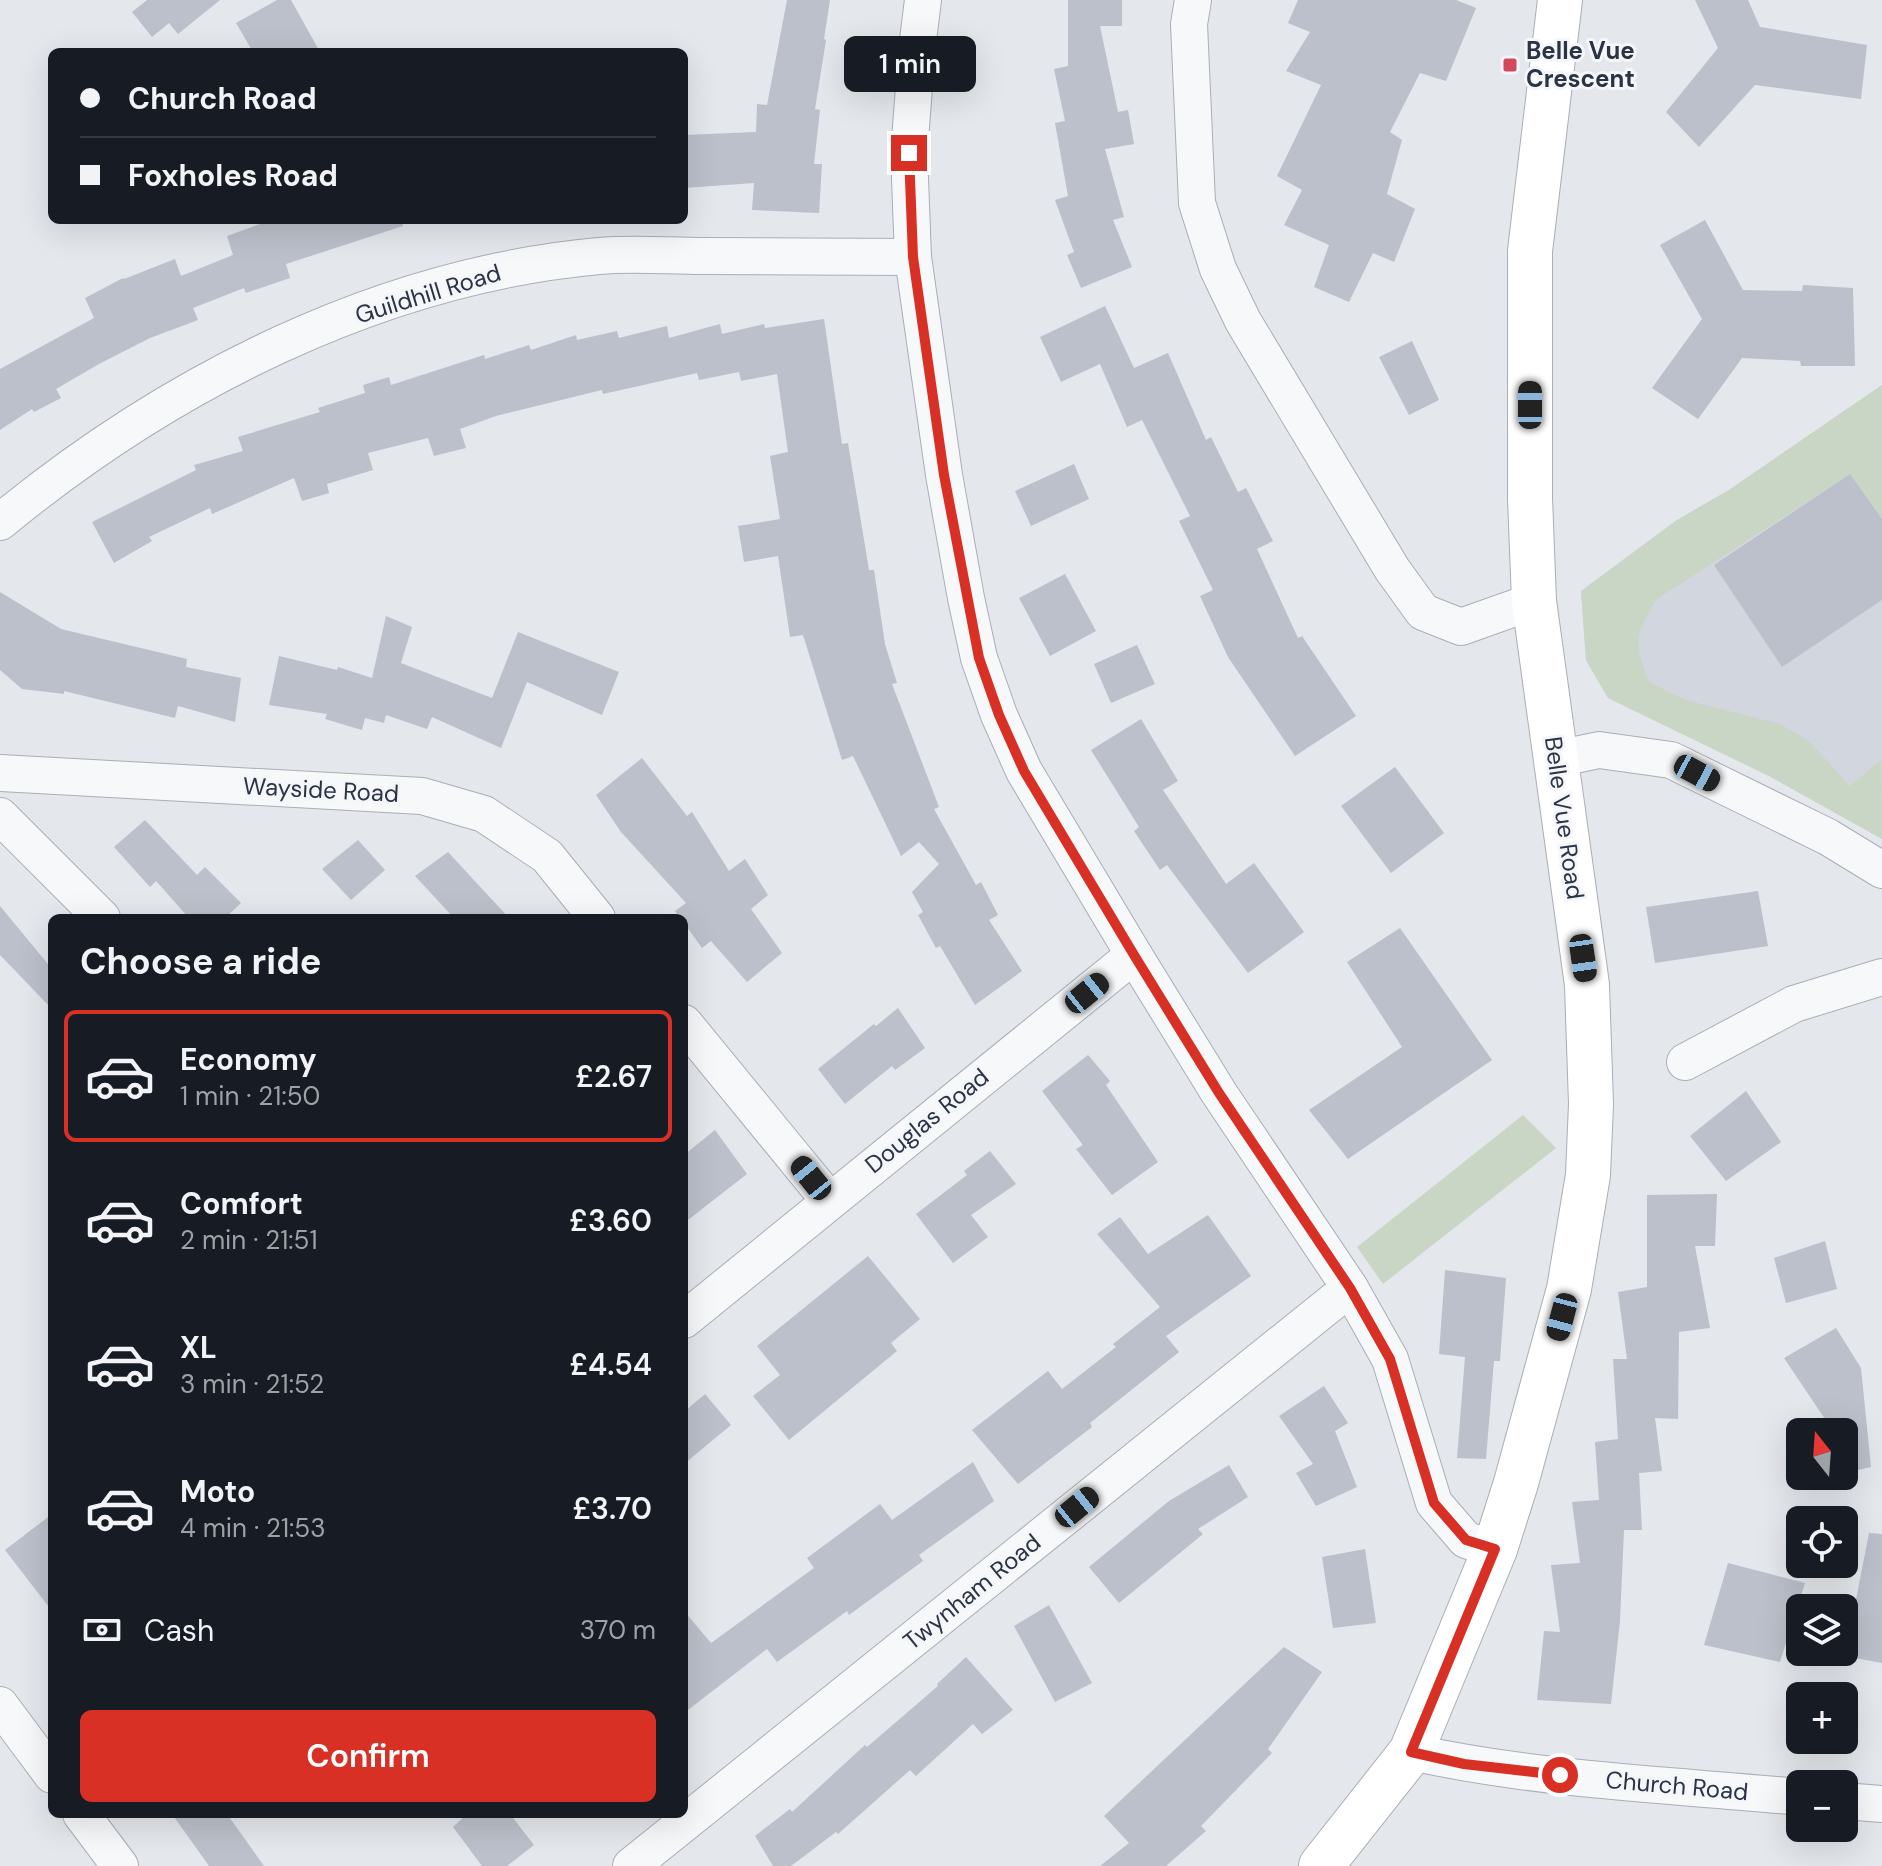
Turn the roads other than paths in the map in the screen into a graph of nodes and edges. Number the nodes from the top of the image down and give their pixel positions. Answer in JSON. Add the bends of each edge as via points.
{"nodes":[{"id":1,"x":923,"y":0,"type":"edge"},
{"id":2,"x":1193,"y":0,"type":"edge"},
{"id":3,"x":1560,"y":0,"type":"edge"},
{"id":4,"x":913,"y":257,"type":"junction"},
{"id":5,"x":0,"y":522,"type":"edge"},
{"id":6,"x":1534,"y":601,"type":"junction"},
{"id":7,"x":1556,"y":759,"type":"junction"},
{"id":8,"x":0,"y":773,"type":"edge"},
{"id":9,"x":0,"y":816,"type":"edge"},
{"id":10,"x":1882,"y":870,"type":"edge"},
{"id":11,"x":98,"y":914,"type":"edge"},
{"id":12,"x":594,"y":914,"type":"edge"},
{"id":13,"x":1134,"y":955,"type":"junction"},
{"id":14,"x":1882,"y":977,"type":"edge"},
{"id":15,"x":688,"y":1028,"type":"edge"},
{"id":16,"x":1685,"y":1062,"type":"dead end"},
{"id":17,"x":829,"y":1200,"type":"junction"},
{"id":18,"x":1350,"y":1288,"type":"junction"},
{"id":19,"x":688,"y":1317,"type":"edge"},
{"id":20,"x":1495,"y":1549,"type":"junction"},
{"id":21,"x":0,"y":1705,"type":"edge"},
{"id":22,"x":1411,"y":1752,"type":"junction"},
{"id":23,"x":48,"y":1770,"type":"edge"},
{"id":24,"x":1786,"y":1796,"type":"edge"},
{"id":25,"x":1858,"y":1802,"type":"edge"},
{"id":26,"x":1882,"y":1804,"type":"edge"},
{"id":27,"x":87,"y":1818,"type":"edge"},
{"id":28,"x":120,"y":1866,"type":"edge"},
{"id":29,"x":631,"y":1866,"type":"edge"},
{"id":30,"x":1321,"y":1866,"type":"edge"}],
"edges":[{"from":1,"to":4,"type":"street","via":[[909,153]]},
{"from":2,"to":6,"type":"street","via":[[1189,24],[1197,203],[1218,269],[1243,321],[1423,612],[1461,627]]},
{"from":3,"to":6,"type":"main road","name":"Belle Vue Road","via":[[1530,251]]},
{"from":4,"to":5,"type":"street","name":"Guildhill Road","via":[[602,255],[463,278],[277,345],[114,437]]},
{"from":4,"to":13,"type":"street","via":[[944,475],[979,658],[1024,771]]},
{"from":6,"to":7,"type":"main road","name":"Belle Vue Road"},
{"from":7,"to":10,"type":"street","via":[[1599,750],[1671,760],[1828,837]]},
{"from":7,"to":20,"type":"main road","name":"Belle Vue Road","via":[[1587,985],[1588,1175],[1569,1289]]},
{"from":8,"to":12,"type":"street","name":"Wayside Road","via":[[422,796],[484,814],[547,856]]},
{"from":9,"to":11,"type":"street"},
{"from":13,"to":17,"type":"street","name":"Douglas Road"},
{"from":13,"to":18,"type":"street"},
{"from":14,"to":16,"type":"street","via":[[1794,1004]]},
{"from":15,"to":17,"type":"street"},
{"from":17,"to":19,"type":"street","name":"Douglas Road"},
{"from":18,"to":20,"type":"street","via":[[1390,1359],[1434,1503],[1466,1540]]},
{"from":18,"to":29,"type":"street","name":"Twynham Road"},
{"from":20,"to":22,"type":"main road","name":"Belle Vue Road"},
{"from":21,"to":23,"type":"street"},
{"from":22,"to":24,"type":"street","name":"Church Road","via":[[1531,1772]]},
{"from":22,"to":30,"type":"main road","name":"Belle Vue Road"},
{"from":25,"to":26,"type":"street"},
{"from":27,"to":28,"type":"street"}]}
